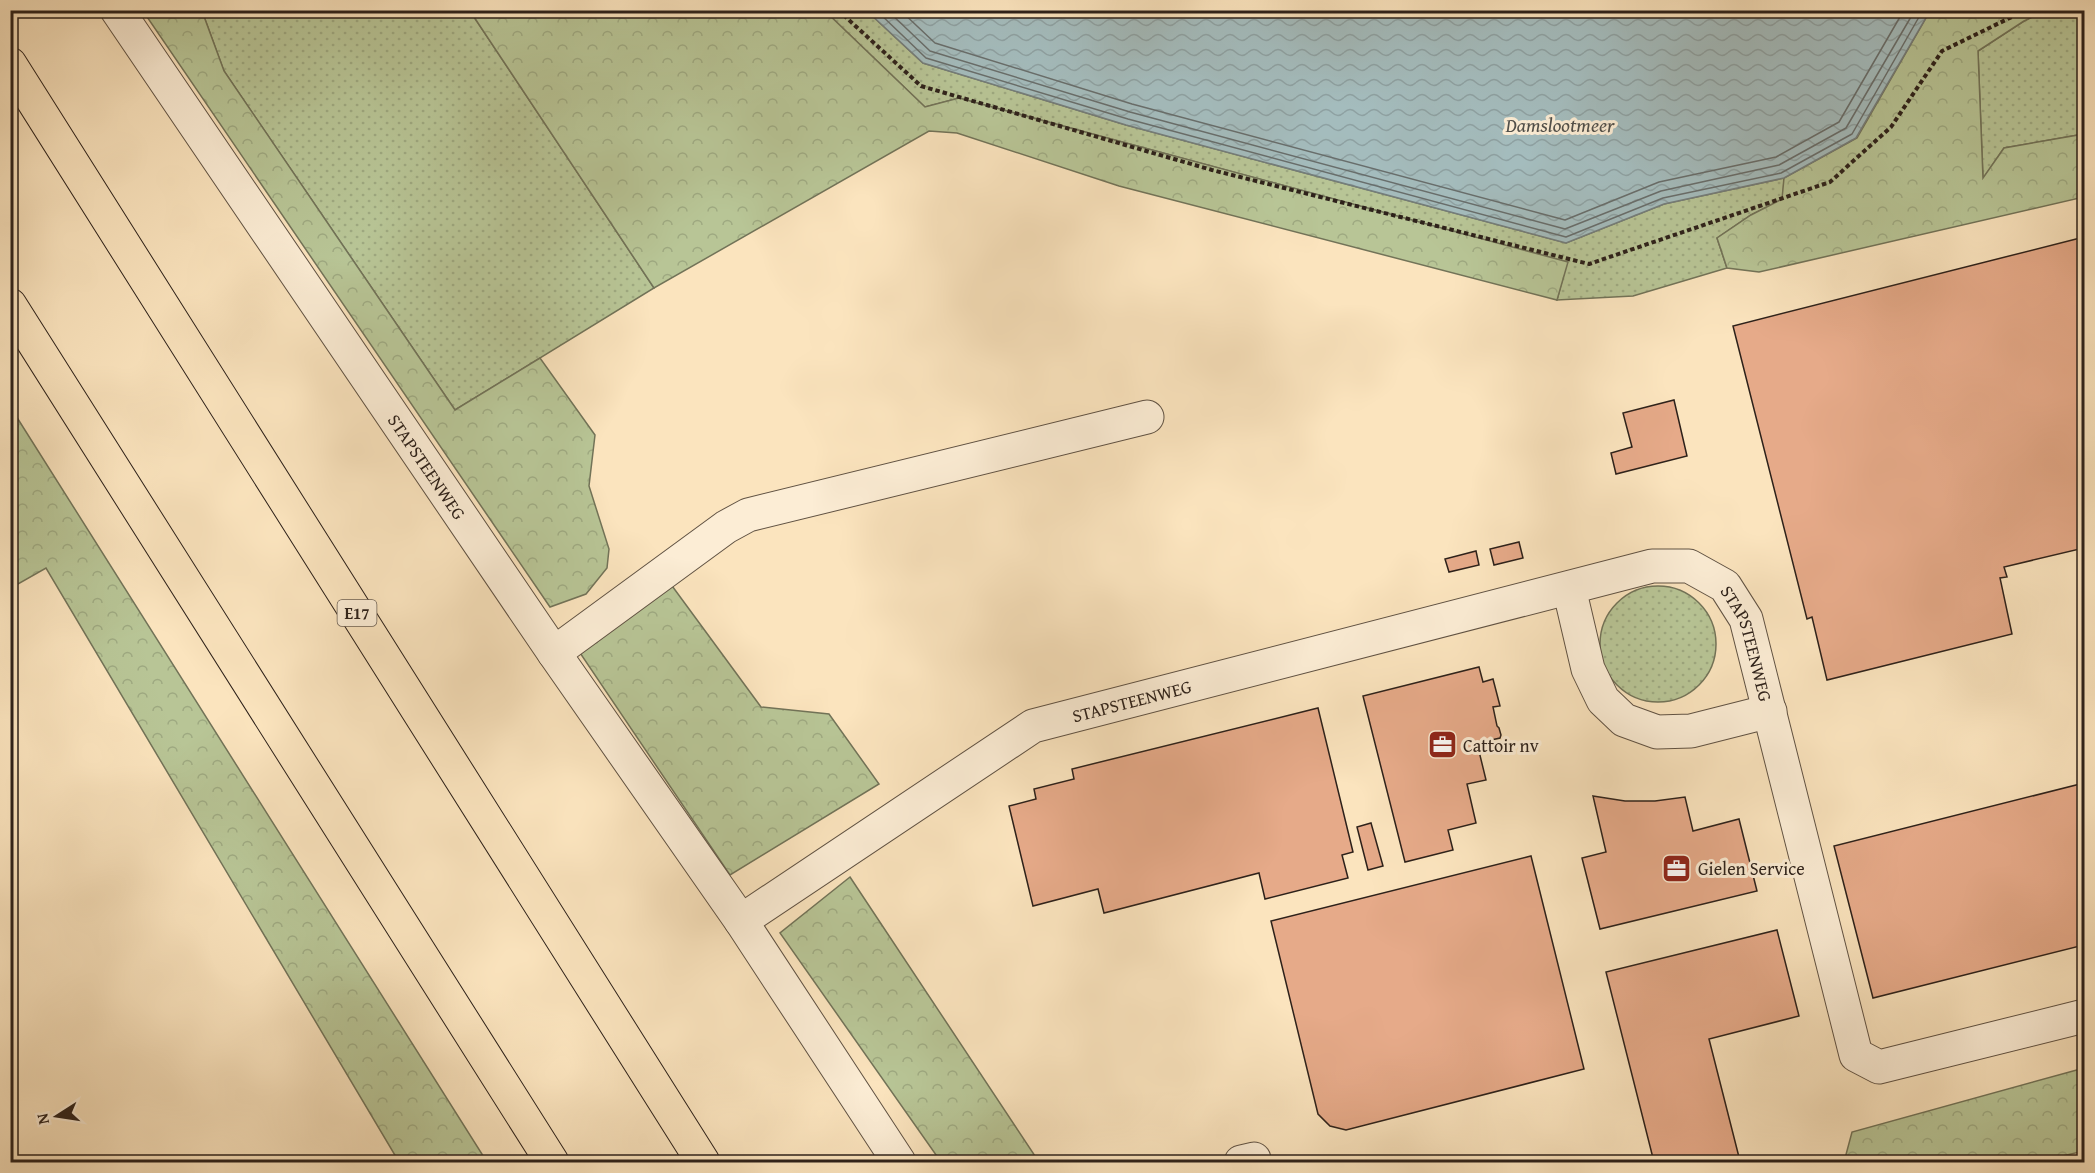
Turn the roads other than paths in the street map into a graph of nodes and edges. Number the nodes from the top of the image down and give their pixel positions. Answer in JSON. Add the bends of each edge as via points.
{"nodes":[{"id":1,"x":117,"y":10,"type":"edge"},
{"id":2,"x":10,"y":64,"type":"edge"},
{"id":3,"x":10,"y":305,"type":"edge"},
{"id":4,"x":1147,"y":417,"type":"dead end"},
{"id":5,"x":1569,"y":588,"type":"junction"},
{"id":6,"x":554,"y":653,"type":"junction"},
{"id":7,"x":1770,"y":711,"type":"junction"},
{"id":8,"x":741,"y":921,"type":"junction"},
{"id":9,"x":2085,"y":1016,"type":"edge"},
{"id":10,"x":552,"y":1162,"type":"edge"},
{"id":11,"x":703,"y":1162,"type":"edge"},
{"id":12,"x":899,"y":1162,"type":"edge"}],
"edges":[{"from":1,"to":6,"type":"street","name":"STAPSTEENWEG"},
{"from":2,"to":11,"type":"highway","number":"E17"},
{"from":3,"to":10,"type":"highway"},
{"from":4,"to":6,"type":"street","via":[[748,515]]},
{"from":5,"to":7,"type":"street","name":"STAPSTEENWEG","via":[[1588,669],[1603,700],[1624,720],[1657,732],[1691,730]]},
{"from":5,"to":7,"type":"street","name":"STAPSTEENWEG","via":[[1652,566],[1689,566],[1725,586],[1746,619]]},
{"from":5,"to":8,"type":"street","name":"STAPSTEENWEG","via":[[1032,726]]},
{"from":6,"to":8,"type":"street","name":"STAPSTEENWEG"},
{"from":7,"to":9,"type":"street","via":[[1856,1055],[1879,1066]]},
{"from":8,"to":12,"type":"street","name":"STAPSTEENWEG"}]}
